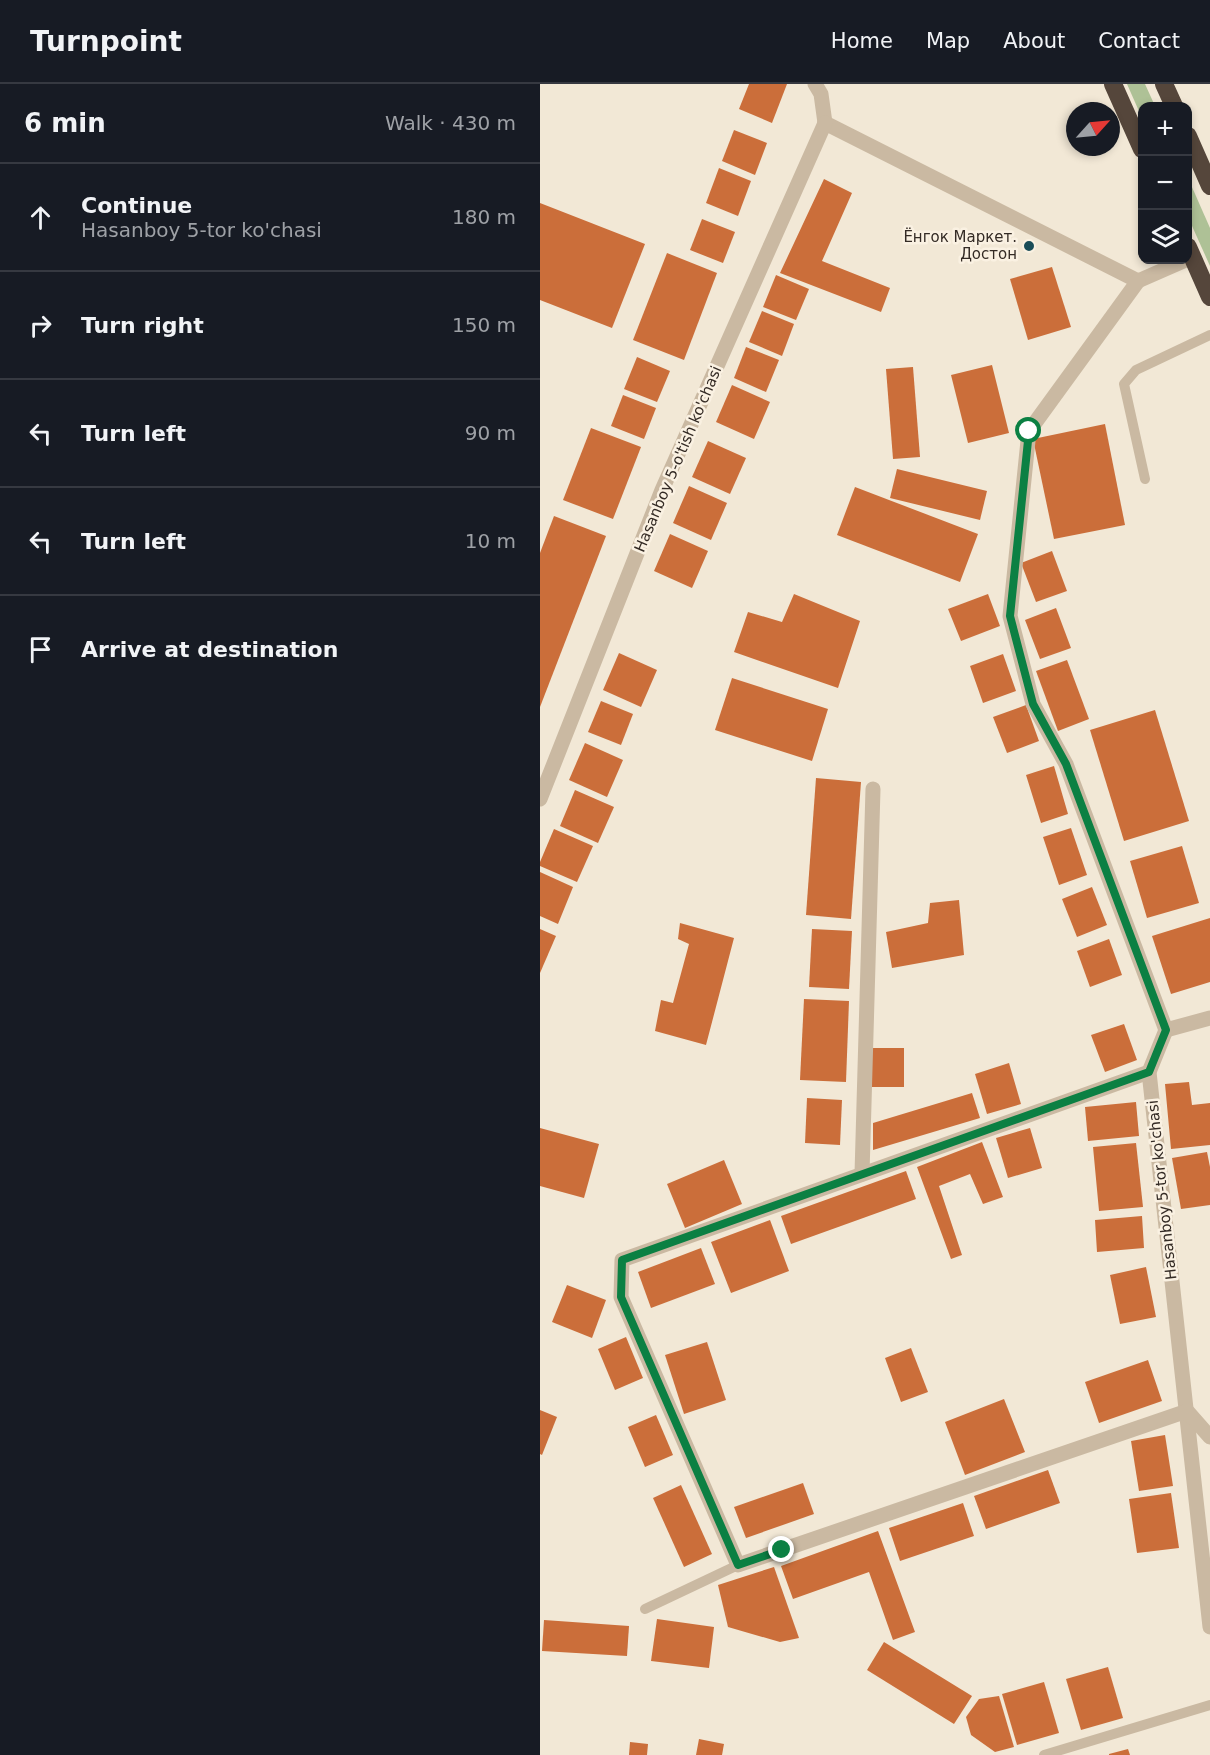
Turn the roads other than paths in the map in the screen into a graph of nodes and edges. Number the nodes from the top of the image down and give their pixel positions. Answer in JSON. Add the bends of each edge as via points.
{"nodes":[{"id":1,"x":815,"y":84,"type":"edge"},
{"id":2,"x":1113,"y":84,"type":"edge"},
{"id":3,"x":1164,"y":84,"type":"edge"},
{"id":4,"x":1172,"y":102,"type":"edge"},
{"id":5,"x":825,"y":123,"type":"junction"},
{"id":6,"x":1138,"y":138,"type":"edge"},
{"id":7,"x":1192,"y":145,"type":"edge"},
{"id":8,"x":1210,"y":186,"type":"edge"},
{"id":9,"x":1192,"y":263,"type":"edge"},
{"id":10,"x":1172,"y":264,"type":"edge"},
{"id":11,"x":1138,"y":281,"type":"junction"},
{"id":12,"x":1210,"y":297,"type":"edge"},
{"id":13,"x":1210,"y":334,"type":"edge"},
{"id":14,"x":1145,"y":479,"type":"dead end"},
{"id":15,"x":873,"y":789,"type":"dead end"},
{"id":16,"x":540,"y":799,"type":"edge"},
{"id":17,"x":1210,"y":1017,"type":"edge"},
{"id":18,"x":1166,"y":1030,"type":"junction"},
{"id":19,"x":1149,"y":1072,"type":"junction"},
{"id":20,"x":862,"y":1174,"type":"junction"},
{"id":21,"x":1186,"y":1411,"type":"junction"},
{"id":22,"x":1210,"y":1437,"type":"edge"},
{"id":23,"x":1206,"y":1545,"type":"edge"},
{"id":24,"x":738,"y":1565,"type":"junction"},
{"id":25,"x":645,"y":1609,"type":"dead end"},
{"id":26,"x":1210,"y":1627,"type":"edge"},
{"id":27,"x":1210,"y":1705,"type":"edge"},
{"id":28,"x":1044,"y":1755,"type":"edge"}],
"edges":[{"from":1,"to":5,"type":"street","via":[[821,94]]},
{"from":2,"to":6,"type":"highway"},
{"from":3,"to":4,"type":"highway"},
{"from":5,"to":11,"type":"street"},
{"from":5,"to":16,"type":"street","name":"Hasanboy 5-o'tish ko'chasi","via":[[662,490]]},
{"from":7,"to":8,"type":"highway"},
{"from":9,"to":12,"type":"highway"},
{"from":10,"to":11,"type":"street"},
{"from":11,"to":18,"type":"street","via":[[1029,431],[1010,616],[1033,704],[1066,764]]},
{"from":13,"to":14,"type":"lane","via":[[1136,370],[1124,384]]},
{"from":15,"to":20,"type":"street"},
{"from":17,"to":18,"type":"street"},
{"from":18,"to":19,"type":"street","name":"Hasanboy 5-tor ko'chasi"},
{"from":19,"to":20,"type":"street"},
{"from":19,"to":21,"type":"street","name":"Hasanboy 5-tor ko'chasi"},
{"from":20,"to":24,"type":"street","via":[[622,1260],[621,1297]]},
{"from":21,"to":22,"type":"street"},
{"from":21,"to":23,"type":"street","name":"Hasanboy 5-tor ko'chasi"},
{"from":21,"to":24,"type":"street"},
{"from":23,"to":26,"type":"street","name":"Hasanboy 5-tor ko'chasi"},
{"from":24,"to":25,"type":"lane"},
{"from":27,"to":28,"type":"lane"}]}
